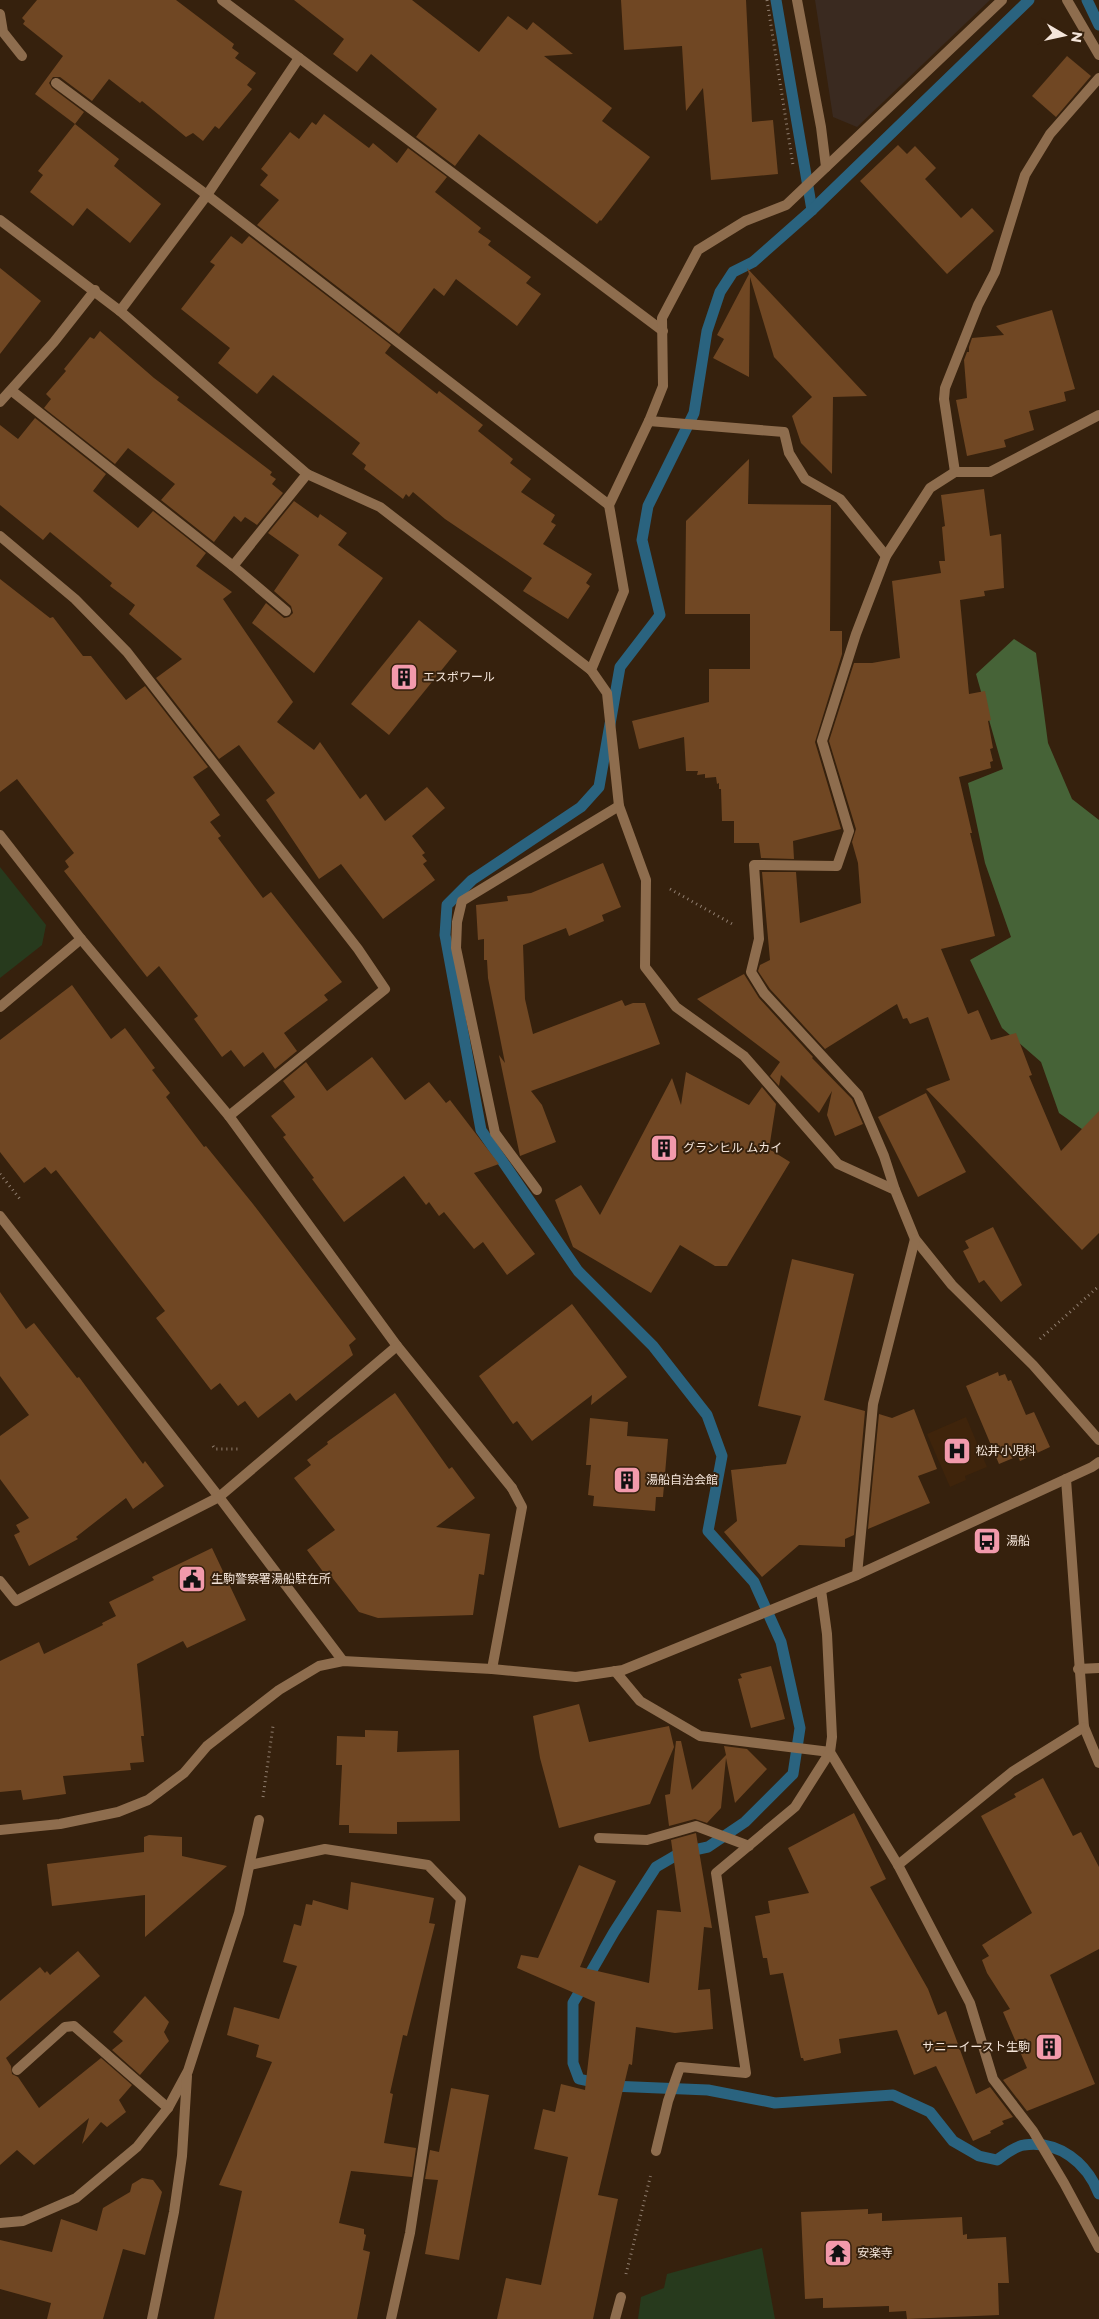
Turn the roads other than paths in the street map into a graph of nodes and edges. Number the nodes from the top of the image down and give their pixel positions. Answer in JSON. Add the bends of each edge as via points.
{"nodes":[{"id":1,"x":222,"y":0,"type":"edge"},
{"id":2,"x":797,"y":0,"type":"edge"},
{"id":3,"x":1002,"y":0,"type":"edge"},
{"id":4,"x":1067,"y":0,"type":"edge"},
{"id":5,"x":0,"y":14,"type":"edge"},
{"id":6,"x":22,"y":56,"type":"dead end"},
{"id":7,"x":1099,"y":56,"type":"edge"},
{"id":8,"x":300,"y":58,"type":"junction"},
{"id":9,"x":1099,"y":78,"type":"edge"},
{"id":10,"x":56,"y":83,"type":"dead end"},
{"id":11,"x":826,"y":167,"type":"junction"},
{"id":12,"x":207,"y":194,"type":"junction"},
{"id":13,"x":0,"y":220,"type":"edge"},
{"id":14,"x":95,"y":290,"type":"junction"},
{"id":15,"x":120,"y":311,"type":"junction"},
{"id":16,"x":662,"y":331,"type":"junction"},
{"id":17,"x":12,"y":391,"type":"junction"},
{"id":18,"x":0,"y":402,"type":"edge"},
{"id":19,"x":1099,"y":415,"type":"edge"},
{"id":20,"x":649,"y":421,"type":"junction"},
{"id":21,"x":955,"y":472,"type":"junction"},
{"id":22,"x":307,"y":474,"type":"junction"},
{"id":23,"x":609,"y":505,"type":"junction"},
{"id":24,"x":0,"y":536,"type":"edge"},
{"id":25,"x":886,"y":556,"type":"junction"},
{"id":26,"x":233,"y":566,"type":"junction"},
{"id":27,"x":286,"y":611,"type":"dead end"},
{"id":28,"x":591,"y":670,"type":"junction"},
{"id":29,"x":619,"y":806,"type":"junction"},
{"id":30,"x":0,"y":835,"type":"edge"},
{"id":31,"x":81,"y":939,"type":"junction"},
{"id":32,"x":0,"y":1007,"type":"edge"},
{"id":33,"x":229,"y":1116,"type":"junction"},
{"id":34,"x":537,"y":1190,"type":"dead end"},
{"id":35,"x":895,"y":1190,"type":"junction"},
{"id":36,"x":0,"y":1216,"type":"edge"},
{"id":37,"x":915,"y":1238,"type":"junction"},
{"id":38,"x":397,"y":1346,"type":"junction"},
{"id":39,"x":1099,"y":1440,"type":"edge"},
{"id":40,"x":1099,"y":1462,"type":"edge"},
{"id":41,"x":1066,"y":1479,"type":"junction"},
{"id":42,"x":219,"y":1497,"type":"junction"},
{"id":43,"x":857,"y":1575,"type":"junction"},
{"id":44,"x":0,"y":1581,"type":"edge"},
{"id":45,"x":821,"y":1590,"type":"junction"},
{"id":46,"x":343,"y":1661,"type":"junction"},
{"id":47,"x":1099,"y":1668,"type":"edge"},
{"id":48,"x":492,"y":1669,"type":"junction"},
{"id":49,"x":1078,"y":1669,"type":"junction"},
{"id":50,"x":615,"y":1671,"type":"junction"},
{"id":51,"x":1084,"y":1727,"type":"junction"},
{"id":52,"x":830,"y":1752,"type":"junction"},
{"id":53,"x":1099,"y":1763,"type":"edge"},
{"id":54,"x":259,"y":1820,"type":"road end"},
{"id":55,"x":0,"y":1830,"type":"edge"},
{"id":56,"x":599,"y":1838,"type":"dead end"},
{"id":57,"x":749,"y":1846,"type":"junction"},
{"id":58,"x":898,"y":1864,"type":"junction"},
{"id":59,"x":250,"y":1865,"type":"junction"},
{"id":60,"x":17,"y":2070,"type":"dead end"},
{"id":61,"x":188,"y":2070,"type":"junction"},
{"id":62,"x":168,"y":2108,"type":"junction"},
{"id":63,"x":656,"y":2151,"type":"road end"},
{"id":64,"x":0,"y":2223,"type":"edge"},
{"id":65,"x":1099,"y":2248,"type":"edge"},
{"id":66,"x":621,"y":2297,"type":"road end"},
{"id":67,"x":152,"y":2319,"type":"edge"},
{"id":68,"x":391,"y":2319,"type":"edge"},
{"id":69,"x":615,"y":2319,"type":"edge"}],
"edges":[{"from":1,"to":8,"type":"street"},
{"from":2,"to":11,"type":"street"},
{"from":3,"to":11,"type":"street"},
{"from":4,"to":7,"type":"street"},
{"from":5,"to":6,"type":"street","via":[[3,32]]},
{"from":8,"to":12,"type":"street"},
{"from":8,"to":16,"type":"street"},
{"from":9,"to":21,"type":"street","via":[[1050,134],[1025,175],[995,272],[978,305],[945,388]]},
{"from":10,"to":12,"type":"street"},
{"from":11,"to":16,"type":"street","via":[[786,205],[745,221],[698,250],[662,318]]},
{"from":12,"to":15,"type":"street"},
{"from":12,"to":23,"type":"street"},
{"from":13,"to":14,"type":"street"},
{"from":14,"to":15,"type":"street"},
{"from":14,"to":17,"type":"street"},
{"from":15,"to":22,"type":"street"},
{"from":16,"to":20,"type":"street","via":[[663,386]]},
{"from":17,"to":18,"type":"street"},
{"from":17,"to":26,"type":"street"},
{"from":19,"to":21,"type":"street","via":[[990,472]]},
{"from":20,"to":23,"type":"street"},
{"from":20,"to":25,"type":"street","via":[[784,432],[790,453],[805,480],[840,500]]},
{"from":21,"to":25,"type":"street","via":[[930,488]]},
{"from":22,"to":26,"type":"street"},
{"from":22,"to":28,"type":"street","via":[[380,507]]},
{"from":23,"to":28,"type":"street","via":[[624,591]]},
{"from":24,"to":33,"type":"street","via":[[76,599],[127,652],[358,949],[385,989]]},
{"from":25,"to":35,"type":"street","via":[[856,634],[822,741],[849,831],[837,866],[754,866],[759,939],[752,972],[764,993],[858,1095]]},
{"from":26,"to":27,"type":"street"},
{"from":28,"to":29,"type":"street","via":[[607,693]]},
{"from":29,"to":34,"type":"street","via":[[462,900],[457,922],[456,948],[495,1134]]},
{"from":29,"to":35,"type":"street","via":[[646,880],[645,967],[676,1007],[744,1056],[838,1164]]},
{"from":30,"to":31,"type":"street"},
{"from":31,"to":32,"type":"street"},
{"from":31,"to":33,"type":"street"},
{"from":33,"to":38,"type":"street"},
{"from":35,"to":37,"type":"street"},
{"from":36,"to":42,"type":"street"},
{"from":37,"to":39,"type":"street","via":[[952,1285],[1023,1355]]},
{"from":37,"to":43,"type":"street","via":[[873,1404]]},
{"from":38,"to":42,"type":"street"},
{"from":38,"to":48,"type":"street","via":[[512,1488],[522,1507]]},
{"from":40,"to":41,"type":"street"},
{"from":41,"to":43,"type":"street"},
{"from":41,"to":49,"type":"street"},
{"from":42,"to":44,"type":"street","via":[[16,1601]]},
{"from":42,"to":46,"type":"street"},
{"from":43,"to":45,"type":"street"},
{"from":45,"to":50,"type":"street"},
{"from":45,"to":52,"type":"street","via":[[827,1634]]},
{"from":46,"to":48,"type":"street"},
{"from":46,"to":55,"type":"street","via":[[319,1666],[278,1690],[207,1746],[184,1773],[148,1800],[118,1812],[60,1824]]},
{"from":47,"to":49,"type":"street"},
{"from":48,"to":50,"type":"street","via":[[576,1677]]},
{"from":49,"to":51,"type":"street"},
{"from":50,"to":52,"type":"street","via":[[640,1701],[700,1736]]},
{"from":51,"to":53,"type":"street"},
{"from":51,"to":58,"type":"street","via":[[1012,1772]]},
{"from":52,"to":57,"type":"street","via":[[795,1807]]},
{"from":52,"to":58,"type":"street"},
{"from":54,"to":59,"type":"street"},
{"from":56,"to":57,"type":"street","via":[[647,1840],[696,1826]]},
{"from":57,"to":63,"type":"street","via":[[716,1873],[746,2073],[680,2067]]},
{"from":58,"to":65,"type":"street","via":[[970,2003],[993,2079],[1033,2131]]},
{"from":59,"to":61,"type":"street","via":[[239,1913]]},
{"from":59,"to":68,"type":"street","via":[[325,1849],[428,1866],[461,1899],[410,2233]]},
{"from":60,"to":62,"type":"street","via":[[65,2027],[74,2026]]},
{"from":61,"to":62,"type":"street"},
{"from":61,"to":67,"type":"street","via":[[180,2175]]},
{"from":62,"to":64,"type":"street","via":[[137,2147],[76,2198],[23,2221]]},
{"from":66,"to":69,"type":"street"}]}
